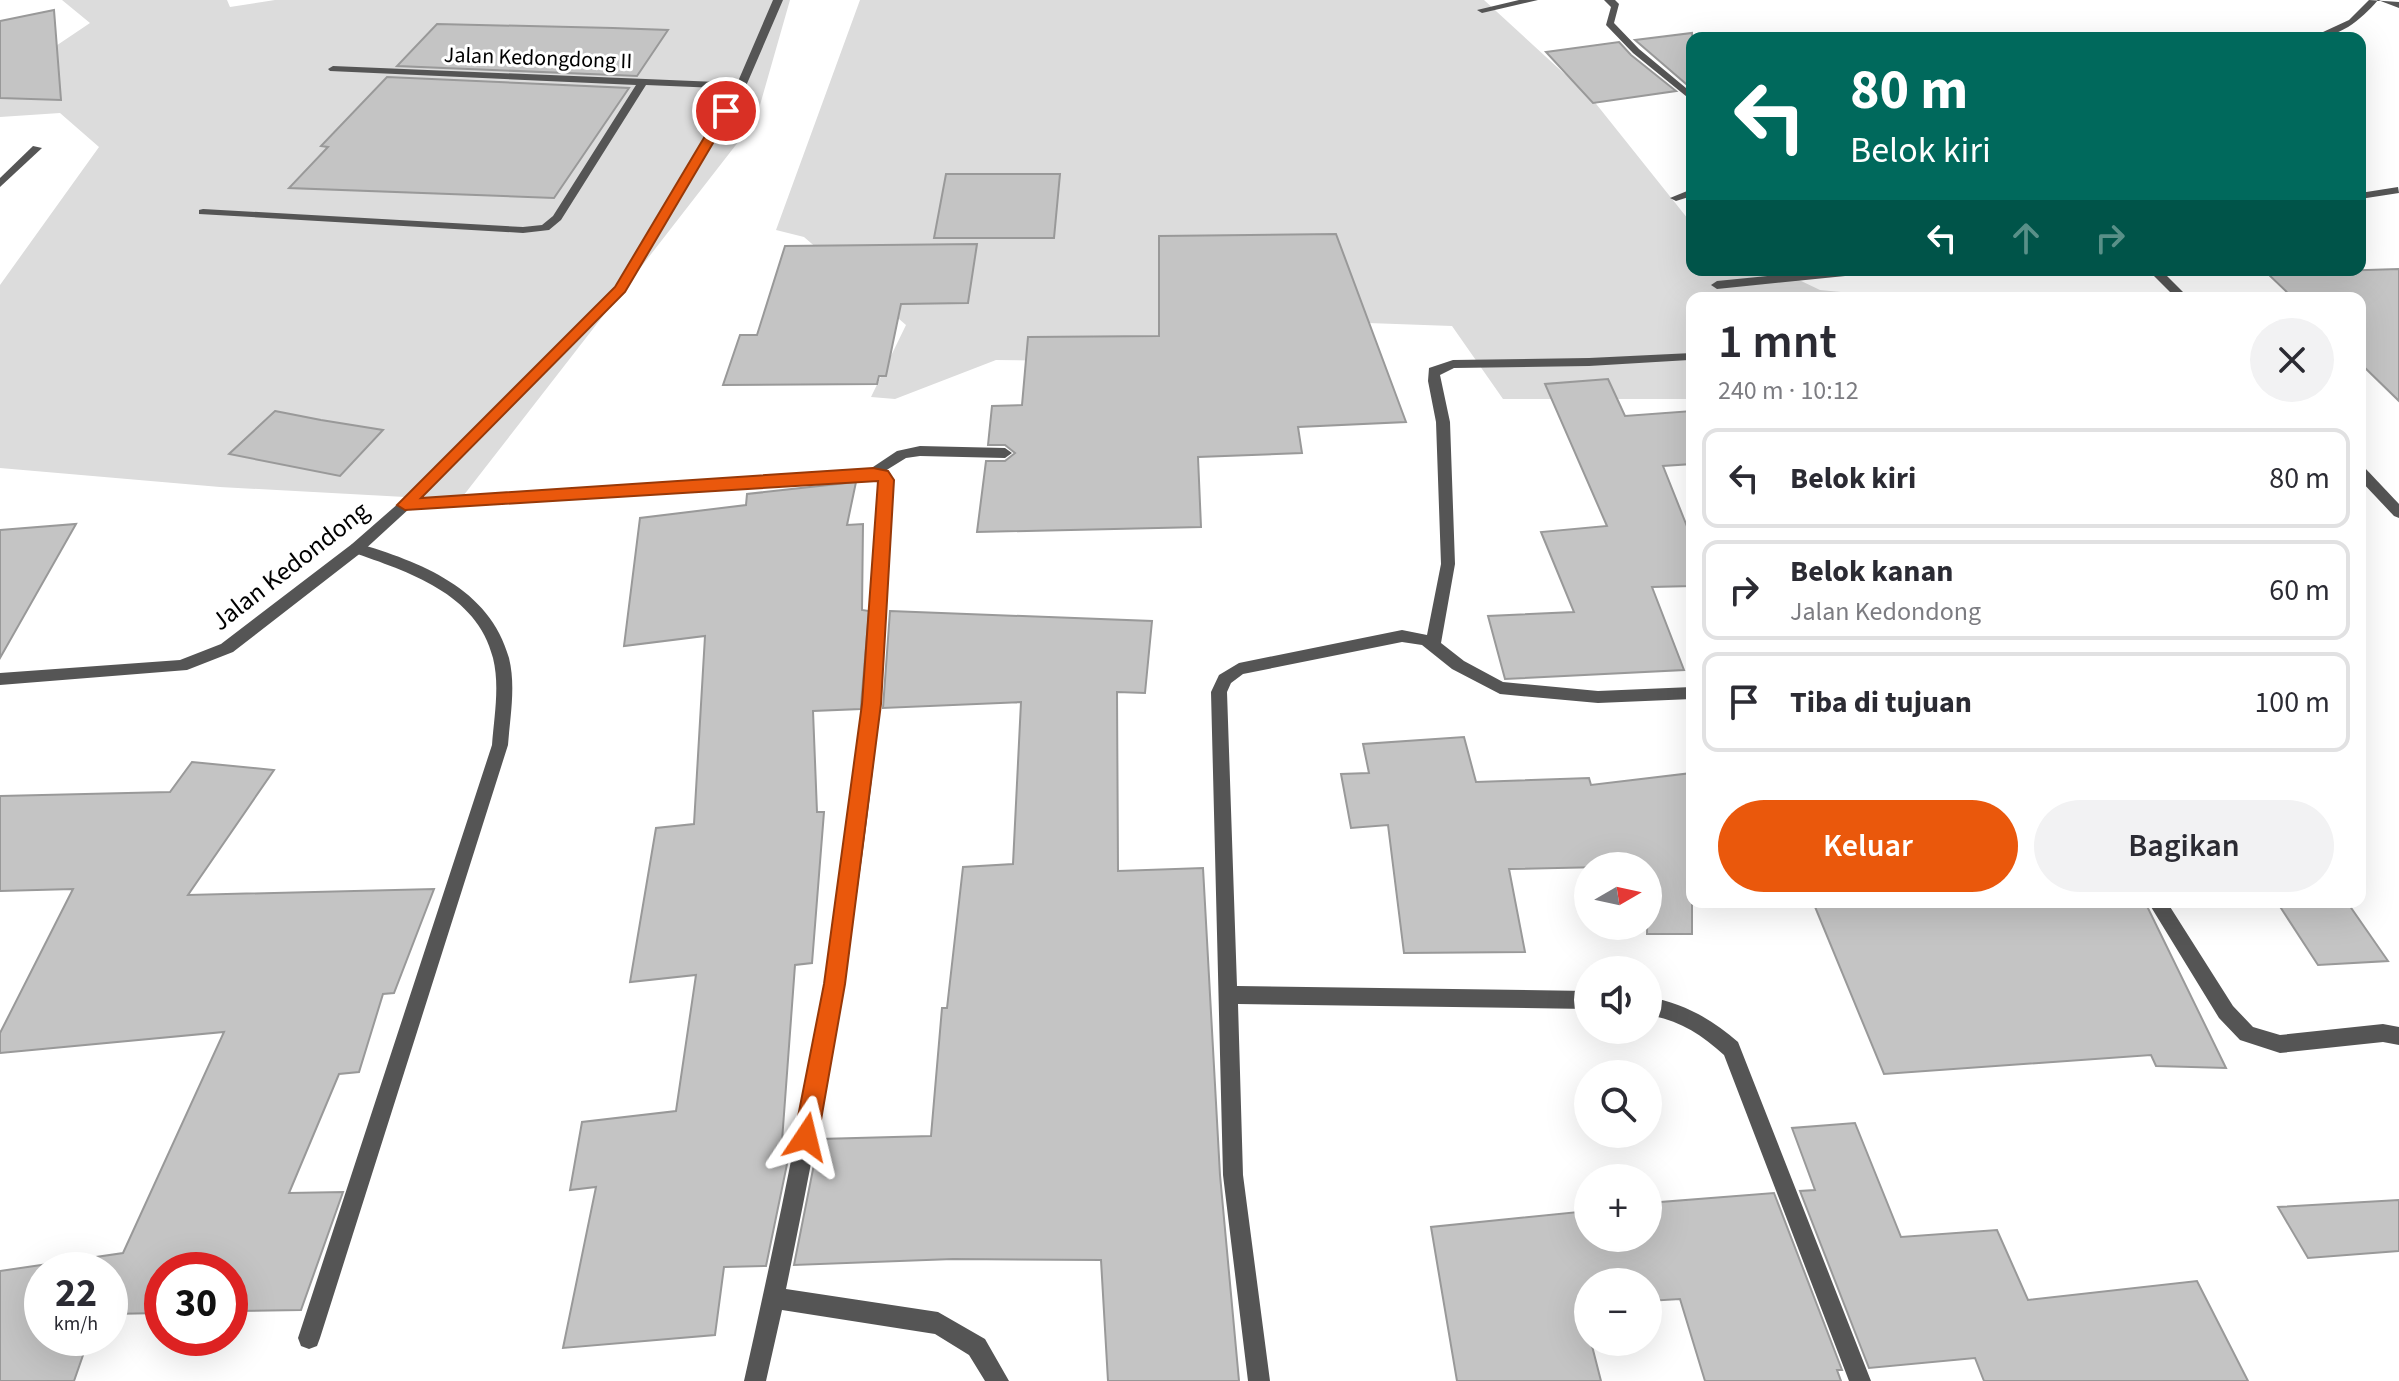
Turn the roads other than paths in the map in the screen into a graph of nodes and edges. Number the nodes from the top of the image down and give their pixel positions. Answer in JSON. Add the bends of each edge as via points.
{"nodes":[{"id":1,"x":778,"y":0,"type":"edge"},
{"id":2,"x":1533,"y":0,"type":"edge"},
{"id":3,"x":1609,"y":0,"type":"edge"},
{"id":4,"x":2374,"y":0,"type":"edge"},
{"id":5,"x":2383,"y":0,"type":"edge"},
{"id":6,"x":2399,"y":5,"type":"edge"},
{"id":7,"x":1482,"y":10,"type":"dead end"},
{"id":8,"x":2329,"y":32,"type":"edge"},
{"id":9,"x":333,"y":69,"type":"dead end"},
{"id":10,"x":643,"y":82,"type":"junction"},
{"id":11,"x":741,"y":86,"type":"junction"},
{"id":12,"x":1686,"y":93,"type":"edge"},
{"id":13,"x":37,"y":148,"type":"dead end"},
{"id":14,"x":0,"y":184,"type":"edge"},
{"id":15,"x":2398,"y":190,"type":"edge"},
{"id":16,"x":1686,"y":194,"type":"edge"},
{"id":17,"x":2366,"y":195,"type":"edge"},
{"id":18,"x":1676,"y":198,"type":"dead end"},
{"id":19,"x":203,"y":212,"type":"dead end"},
{"id":20,"x":1806,"y":276,"type":"edge"},
{"id":21,"x":2160,"y":276,"type":"edge"},
{"id":22,"x":1717,"y":285,"type":"dead end"},
{"id":23,"x":2177,"y":292,"type":"edge"},
{"id":24,"x":1686,"y":356,"type":"edge"},
{"id":25,"x":1005,"y":453,"type":"dead end"},
{"id":26,"x":873,"y":473,"type":"junction"},
{"id":27,"x":2366,"y":477,"type":"edge"},
{"id":28,"x":405,"y":505,"type":"junction"},
{"id":29,"x":2399,"y":513,"type":"edge"},
{"id":30,"x":357,"y":548,"type":"junction"},
{"id":31,"x":1433,"y":646,"type":"junction"},
{"id":32,"x":0,"y":679,"type":"edge"},
{"id":33,"x":1686,"y":693,"type":"edge"},
{"id":34,"x":2161,"y":908,"type":"edge"},
{"id":35,"x":1228,"y":995,"type":"junction"},
{"id":36,"x":1574,"y":1000,"type":"edge"},
{"id":37,"x":1662,"y":1008,"type":"edge"},
{"id":38,"x":2399,"y":1036,"type":"edge"},
{"id":39,"x":774,"y":1298,"type":"junction"},
{"id":40,"x":309,"y":1338,"type":"dead end"},
{"id":41,"x":755,"y":1381,"type":"edge"},
{"id":42,"x":998,"y":1381,"type":"edge"},
{"id":43,"x":1259,"y":1381,"type":"edge"},
{"id":44,"x":1860,"y":1381,"type":"edge"}],
"edges":[{"from":1,"to":11,"type":"street","name":"Jalan Kedondong"},
{"from":2,"to":7,"type":"street"},
{"from":3,"to":12,"type":"street","via":[[1616,6],[1609,23]]},
{"from":4,"to":8,"type":"street","via":[[2352,22]]},
{"from":5,"to":6,"type":"street"},
{"from":9,"to":10,"type":"street","name":"Jalan Kedongdong II"},
{"from":10,"to":11,"type":"street","name":"Jalan Kedongdong II"},
{"from":10,"to":19,"type":"street","via":[[557,218],[545,228]]},
{"from":11,"to":28,"type":"street","name":"Jalan Kedondong","via":[[620,289]]},
{"from":13,"to":14,"type":"street"},
{"from":15,"to":17,"type":"street"},
{"from":16,"to":18,"type":"street"},
{"from":20,"to":22,"type":"street"},
{"from":21,"to":23,"type":"street"},
{"from":24,"to":31,"type":"street","via":[[1453,364],[1434,371],[1442,402],[1448,564]]},
{"from":25,"to":26,"type":"street","via":[[920,451],[902,454]]},
{"from":26,"to":28,"type":"street"},
{"from":26,"to":39,"type":"street","via":[[886,480],[872,704],[834,984]]},
{"from":27,"to":29,"type":"street"},
{"from":28,"to":30,"type":"street","name":"Jalan Kedondong"},
{"from":30,"to":32,"type":"street","name":"Jalan Kedondong","via":[[227,648],[181,666]]},
{"from":30,"to":40,"type":"street","via":[[426,573],[467,597],[490,626],[502,660],[502,715],[500,745]]},
{"from":31,"to":33,"type":"street","via":[[1500,688],[1598,697]]},
{"from":31,"to":35,"type":"street","via":[[1402,636],[1239,669],[1225,679],[1219,692]]},
{"from":34,"to":38,"type":"street","via":[[2226,1012],[2247,1034],[2280,1044],[2383,1033]]},
{"from":35,"to":36,"type":"street"},
{"from":35,"to":43,"type":"street","via":[[1233,1175]]},
{"from":37,"to":44,"type":"street","via":[[1695,1021],[1731,1049]]},
{"from":39,"to":41,"type":"street"},
{"from":39,"to":42,"type":"street","via":[[938,1323],[977,1347]]}]}
